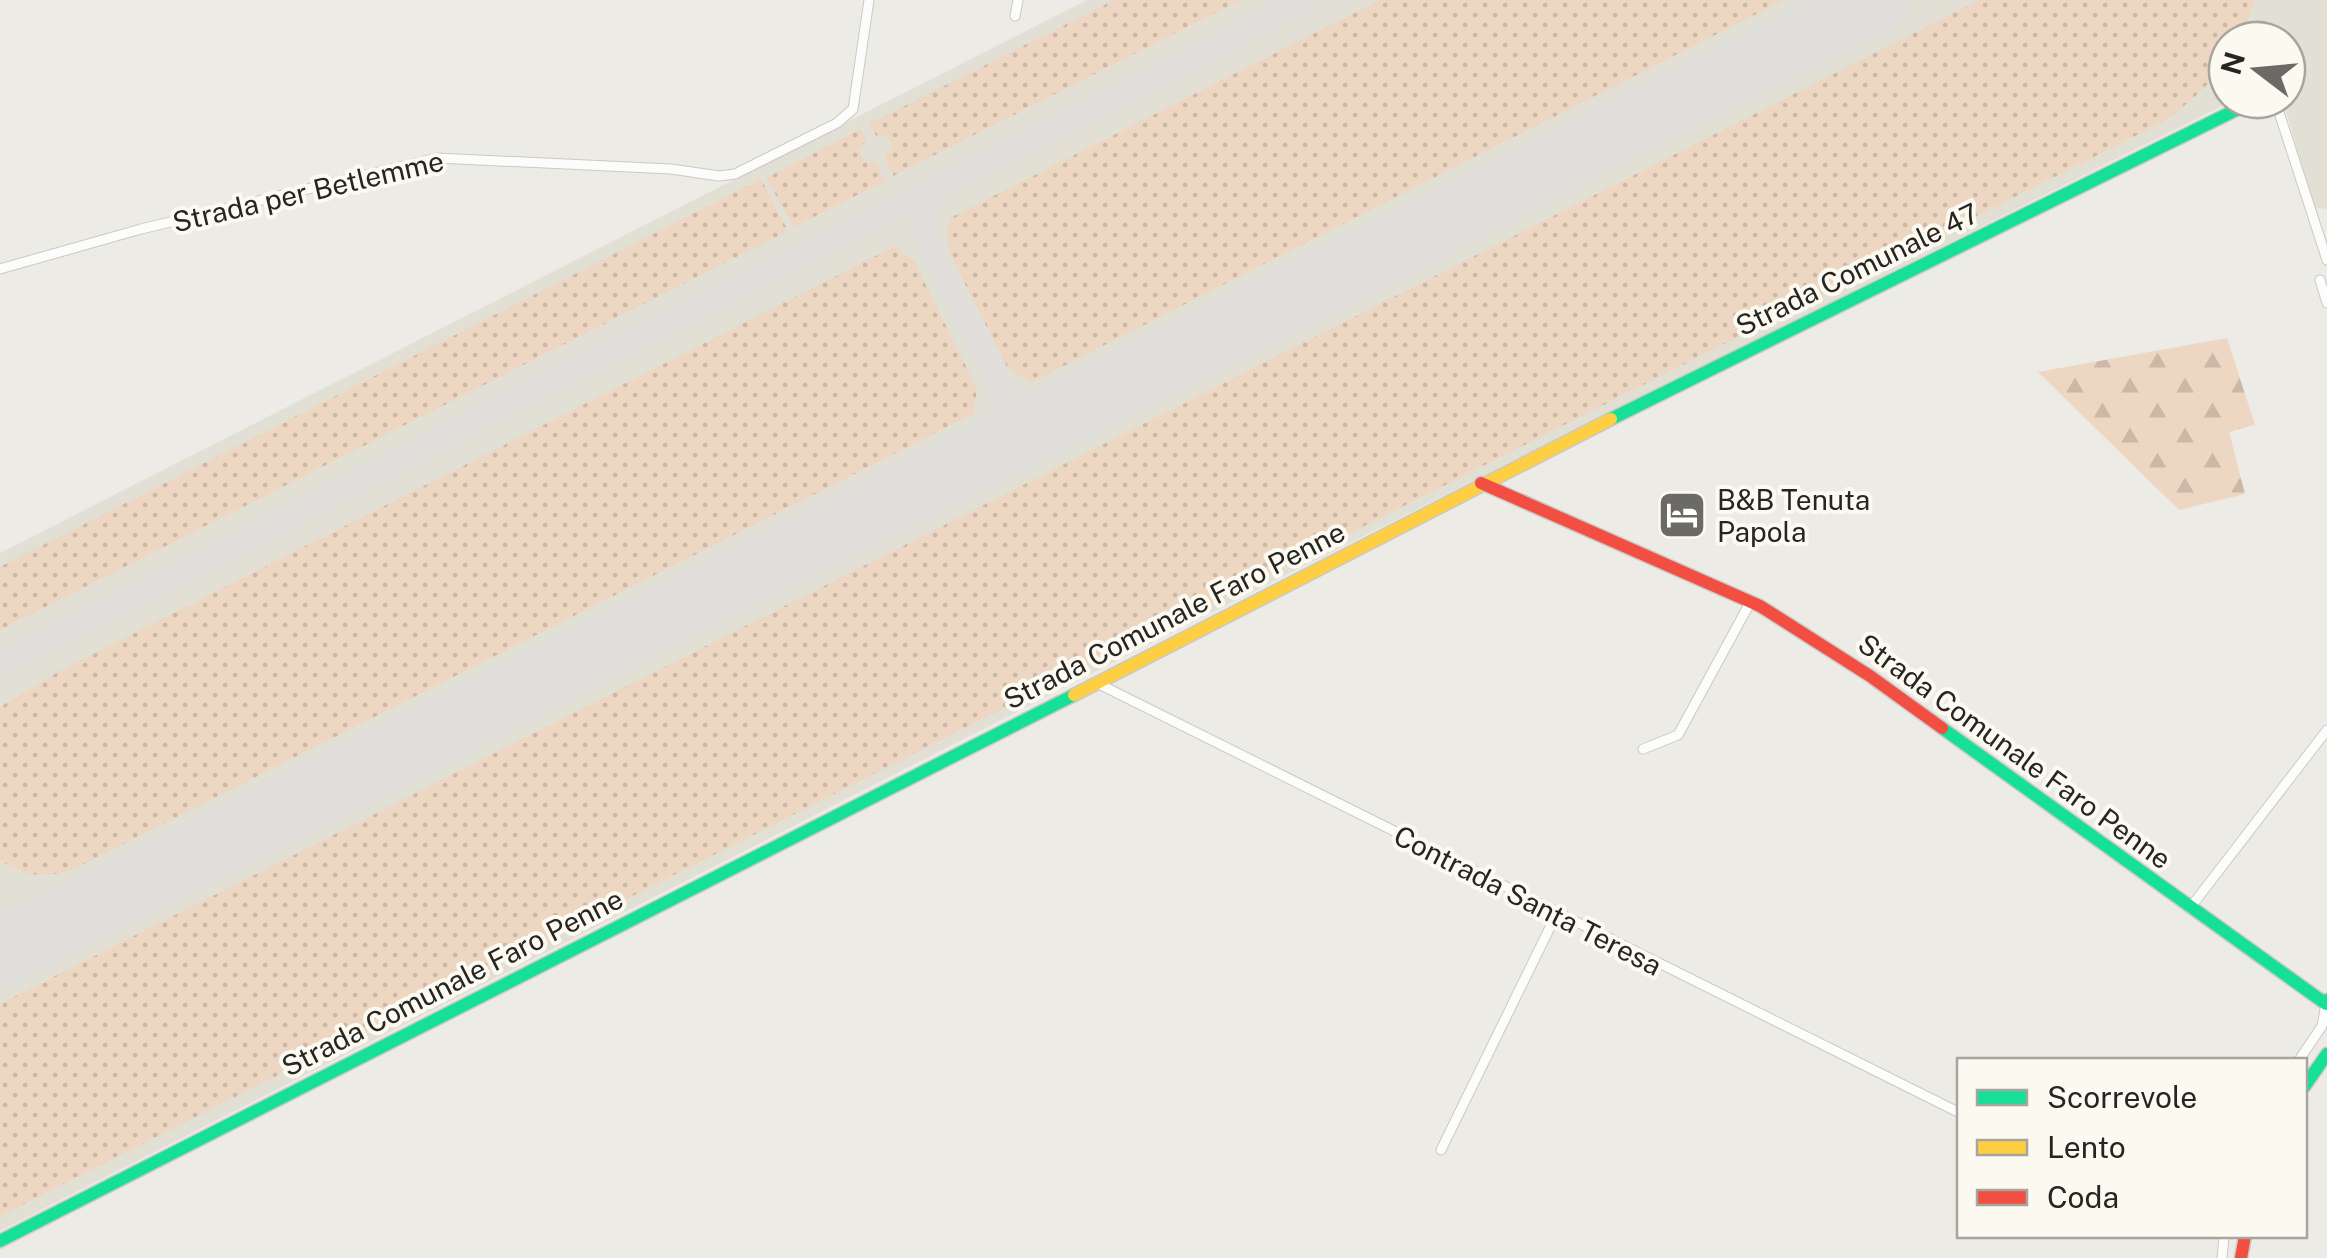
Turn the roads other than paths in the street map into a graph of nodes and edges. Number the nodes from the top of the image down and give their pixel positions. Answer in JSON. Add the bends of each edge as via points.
{"nodes":[{"id":1,"x":869,"y":0,"type":"edge"},
{"id":2,"x":1018,"y":0,"type":"edge"},
{"id":3,"x":1015,"y":16,"type":"dead end"},
{"id":4,"x":2215,"y":120,"type":"edge"},
{"id":5,"x":2283,"y":120,"type":"edge"},
{"id":6,"x":2327,"y":260,"type":"edge"},
{"id":7,"x":0,"y":269,"type":"edge"},
{"id":8,"x":2320,"y":280,"type":"dead end"},
{"id":9,"x":2327,"y":303,"type":"edge"},
{"id":10,"x":1480,"y":483,"type":"junction"},
{"id":11,"x":1751,"y":602,"type":"junction"},
{"id":12,"x":1097,"y":684,"type":"junction"},
{"id":13,"x":2327,"y":730,"type":"edge"},
{"id":14,"x":1642,"y":749,"type":"dead end"},
{"id":15,"x":2190,"y":908,"type":"junction"},
{"id":16,"x":1556,"y":915,"type":"junction"},
{"id":17,"x":2326,"y":1002,"type":"edge"},
{"id":18,"x":2327,"y":1054,"type":"edge"},
{"id":19,"x":2300,"y":1058,"type":"edge"},
{"id":20,"x":2307,"y":1082,"type":"edge"},
{"id":21,"x":1957,"y":1113,"type":"edge"},
{"id":22,"x":1441,"y":1150,"type":"dead end"},
{"id":23,"x":0,"y":1241,"type":"edge"}],
"edges":[{"from":1,"to":7,"type":"street","name":"Strada per Betlemme","via":[[852,109],[837,123],[726,176],[437,158]]},
{"from":2,"to":3,"type":"street"},
{"from":4,"to":10,"type":"street","name":"Strada Comunale 47"},
{"from":5,"to":6,"type":"street"},
{"from":8,"to":9,"type":"street"},
{"from":10,"to":11,"type":"street","name":"Strada Comunale Faro Penne"},
{"from":10,"to":12,"type":"street","name":"Strada Comunale Faro Penne"},
{"from":11,"to":14,"type":"street","via":[[1678,735]]},
{"from":11,"to":15,"type":"street","name":"Strada Comunale Faro Penne","via":[[1870,676]]},
{"from":12,"to":16,"type":"street","name":"Contrada Santa Teresa"},
{"from":12,"to":23,"type":"street","name":"Strada Comunale Faro Penne"},
{"from":13,"to":15,"type":"street"},
{"from":15,"to":17,"type":"street","name":"Strada Comunale Faro Penne"},
{"from":16,"to":21,"type":"street","name":"Contrada Santa Teresa"},
{"from":16,"to":22,"type":"street"},
{"from":17,"to":19,"type":"street","via":[[2322,1026]]},
{"from":18,"to":20,"type":"street"}]}
